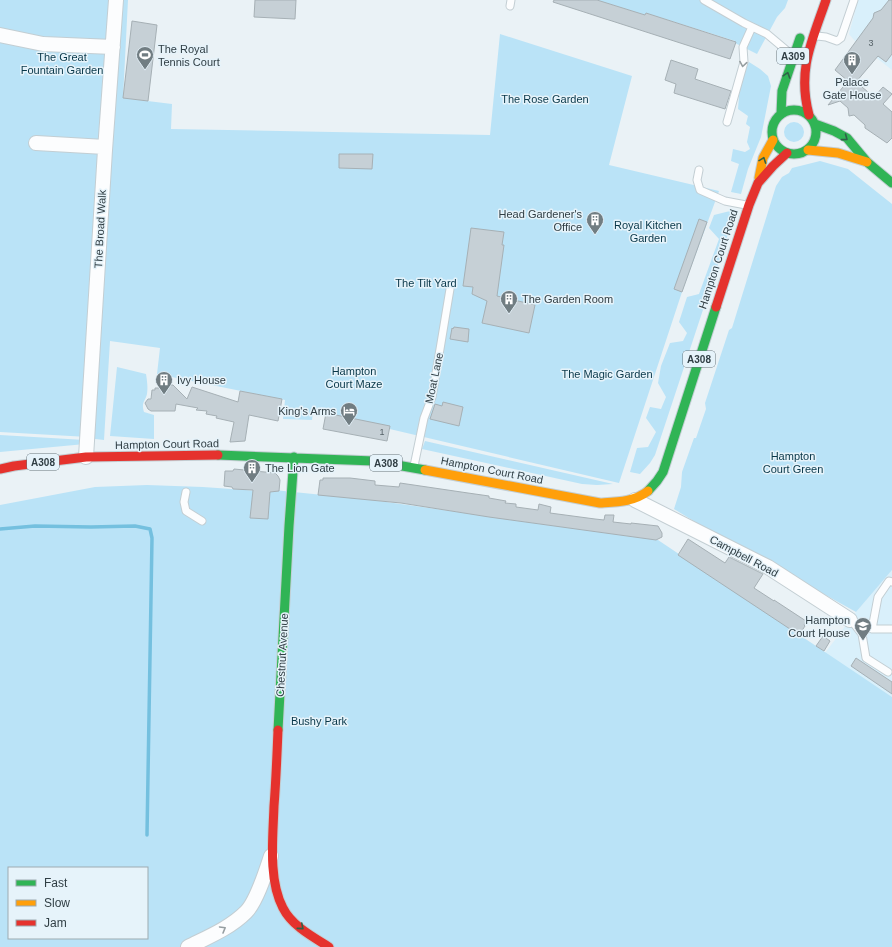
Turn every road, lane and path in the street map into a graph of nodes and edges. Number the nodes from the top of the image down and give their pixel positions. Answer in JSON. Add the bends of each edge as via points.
{"nodes":[{"id":1,"x":116,"y":0,"type":"edge"},
{"id":2,"x":704,"y":0,"type":"edge"},
{"id":3,"x":826,"y":0,"type":"edge"},
{"id":4,"x":854,"y":0,"type":"edge"},
{"id":5,"x":752,"y":27,"type":"junction"},
{"id":6,"x":803,"y":28,"type":"dead end"},
{"id":7,"x":0,"y":35,"type":"edge"},
{"id":8,"x":814,"y":36,"type":"junction"},
{"id":9,"x":113,"y":47,"type":"junction"},
{"id":10,"x":793,"y":56,"type":"junction"},
{"id":11,"x":781,"y":114,"type":"junction"},
{"id":12,"x":809,"y":116,"type":"junction"},
{"id":13,"x":727,"y":122,"type":"dead end"},
{"id":14,"x":815,"y":124,"type":"junction"},
{"id":15,"x":773,"y":140,"type":"junction"},
{"id":16,"x":36,"y":143,"type":"dead end"},
{"id":17,"x":105,"y":147,"type":"junction"},
{"id":18,"x":808,"y":150,"type":"junction"},
{"id":19,"x":787,"y":153,"type":"junction"},
{"id":20,"x":867,"y":162,"type":"junction"},
{"id":21,"x":699,"y":170,"type":"dead end"},
{"id":22,"x":892,"y":182,"type":"edge"},
{"id":23,"x":758,"y":183,"type":"junction"},
{"id":24,"x":748,"y":205,"type":"junction"},
{"id":25,"x":450,"y":289,"type":"dead end"},
{"id":26,"x":86,"y":457,"type":"junction"},
{"id":27,"x":294,"y":457,"type":"junction"},
{"id":28,"x":414,"y":467,"type":"junction"},
{"id":29,"x":0,"y":469,"type":"edge"},
{"id":30,"x":186,"y":492,"type":"dead end"},
{"id":31,"x":635,"y":500,"type":"junction"},
{"id":32,"x":202,"y":522,"type":"dead end"},
{"id":33,"x":891,"y":580,"type":"edge"},
{"id":34,"x":853,"y":622,"type":"junction"},
{"id":35,"x":872,"y":629,"type":"junction"},
{"id":36,"x":892,"y":629,"type":"edge"},
{"id":37,"x":888,"y":672,"type":"dead end"},
{"id":38,"x":272,"y":854,"type":"junction"},
{"id":39,"x":256,"y":897,"type":"junction"},
{"id":40,"x":281,"y":900,"type":"junction"},
{"id":41,"x":188,"y":947,"type":"edge"},
{"id":42,"x":329,"y":947,"type":"edge"}],
"edges":[{"from":1,"to":9,"type":"street","name":"The Broad Walk"},
{"from":2,"to":5,"type":"lane"},
{"from":3,"to":8,"type":"main road","number":"A309"},
{"from":4,"to":8,"type":"lane","via":[[841,38],[837,41]]},
{"from":5,"to":10,"type":"lane","via":[[767,34]]},
{"from":5,"to":13,"type":"lane","one_way":true,"via":[[743,47],[744,62]]},
{"from":6,"to":10,"type":"main road","number":"A309"},
{"from":7,"to":9,"type":"street","via":[[43,44]]},
{"from":8,"to":12,"type":"main road","number":"A309","via":[[805,65],[805,99]]},
{"from":9,"to":17,"type":"street","name":"The Broad Walk"},
{"from":11,"to":10,"type":"main road","number":"A309","one_way":true,"via":[[782,91]]},
{"from":11,"to":12,"type":"main road","via":[[799,110]]},
{"from":11,"to":15,"type":"main road","via":[[773,123]]},
{"from":12,"to":14,"type":"main road"},
{"from":14,"to":18,"type":"main road","via":[[815,140]]},
{"from":14,"to":20,"type":"main road","one_way":true,"via":[[847,138]]},
{"from":15,"to":19,"type":"main road"},
{"from":23,"to":15,"type":"main road","name":"Hampton Court Road","number":"A308","one_way":true,"via":[[763,158]]},
{"from":16,"to":17,"type":"street"},
{"from":17,"to":26,"type":"street","name":"The Broad Walk"},
{"from":18,"to":19,"type":"main road","via":[[798,154]]},
{"from":18,"to":20,"type":"main road","via":[[826,150],[851,155]]},
{"from":19,"to":23,"type":"main road","name":"Hampton Court Road","number":"A308"},
{"from":20,"to":22,"type":"main road"},
{"from":21,"to":24,"type":"lane","via":[[697,180],[700,190],[725,201]]},
{"from":23,"to":24,"type":"main road","name":"Hampton Court Road","number":"A308"},
{"from":24,"to":31,"type":"main road","name":"Hampton Court Road","number":"A308","via":[[667,463],[657,482]]},
{"from":25,"to":28,"type":"lane","name":"Moat Lane","via":[[432,398],[424,418]]},
{"from":26,"to":27,"type":"main road","name":"Hampton Court Road","number":"A308"},
{"from":26,"to":29,"type":"main road","name":"Hampton Court Road","number":"A308"},
{"from":27,"to":28,"type":"main road","name":"Hampton Court Road","number":"A308","via":[[374,461]]},
{"from":27,"to":38,"type":"main road","name":"Chestnut Avenue"},
{"from":28,"to":31,"type":"main road","name":"Hampton Court Road","number":"A308","via":[[600,503]]},
{"from":30,"to":32,"type":"lane","via":[[186,511]]},
{"from":31,"to":34,"type":"street","name":"Campbell Road","via":[[768,567]]},
{"from":33,"to":35,"type":"lane","via":[[878,597]]},
{"from":34,"to":35,"type":"lane"},
{"from":34,"to":37,"type":"lane","via":[[862,634],[866,658]]},
{"from":35,"to":36,"type":"lane"},
{"from":38,"to":39,"type":"street","name":"Chestnut Avenue"},
{"from":38,"to":40,"type":"main road","name":"Chestnut Avenue"},
{"from":39,"to":40,"type":"street","via":[[263,895]]},
{"from":41,"to":39,"type":"street","name":"Chestnut Avenue","one_way":true,"via":[[230,925],[247,912]]},
{"from":40,"to":42,"type":"main road","name":"Chestnut Avenue","one_way":true,"via":[[283,909],[293,922]]}]}
